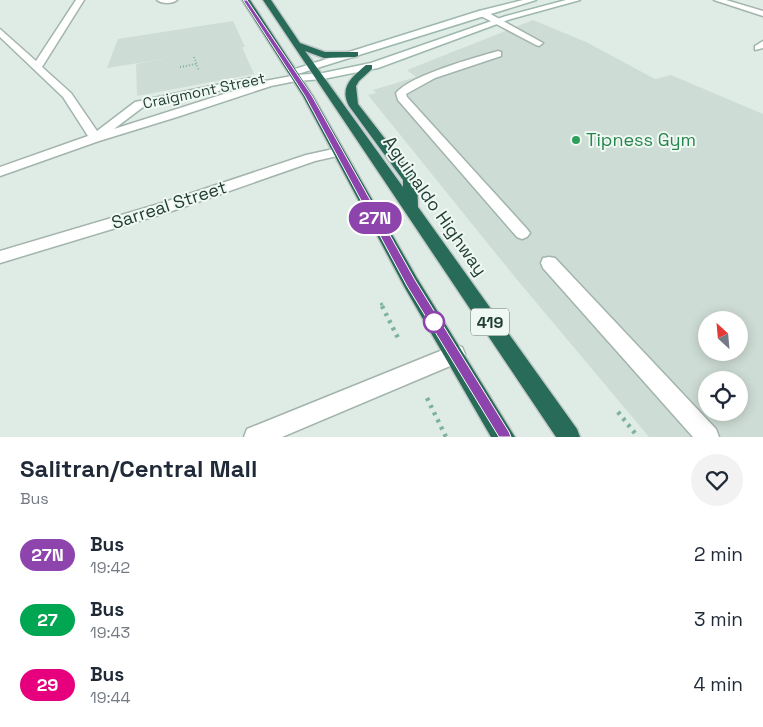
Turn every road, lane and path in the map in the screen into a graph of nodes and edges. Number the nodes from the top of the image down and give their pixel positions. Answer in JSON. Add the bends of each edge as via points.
{"nodes":[{"id":1,"x":80,"y":0,"type":"edge"},
{"id":2,"x":161,"y":0,"type":"edge"},
{"id":3,"x":172,"y":0,"type":"edge"},
{"id":4,"x":246,"y":0,"type":"edge"},
{"id":5,"x":267,"y":0,"type":"edge"},
{"id":6,"x":532,"y":0,"type":"edge"},
{"id":7,"x":576,"y":0,"type":"edge"},
{"id":8,"x":718,"y":0,"type":"edge"},
{"id":9,"x":482,"y":12,"type":"junction"},
{"id":10,"x":763,"y":14,"type":"edge"},
{"id":11,"x":500,"y":21,"type":"junction"},
{"id":12,"x":0,"y":32,"type":"edge"},
{"id":13,"x":297,"y":45,"type":"junction"},
{"id":14,"x":521,"y":48,"type":"dead end"},
{"id":15,"x":355,"y":54,"type":"junction"},
{"id":16,"x":498,"y":54,"type":"dead end"},
{"id":17,"x":196,"y":64,"type":"dead end"},
{"id":18,"x":38,"y":66,"type":"junction"},
{"id":19,"x":180,"y":67,"type":"dead end"},
{"id":20,"x":369,"y":67,"type":"junction"},
{"id":21,"x":316,"y":73,"type":"junction"},
{"id":22,"x":296,"y":75,"type":"junction"},
{"id":23,"x":95,"y":138,"type":"junction"},
{"id":24,"x":338,"y":152,"type":"junction"},
{"id":25,"x":0,"y":172,"type":"edge"},
{"id":26,"x":411,"y":208,"type":"junction"},
{"id":27,"x":522,"y":233,"type":"dead end"},
{"id":28,"x":0,"y":257,"type":"edge"},
{"id":29,"x":549,"y":263,"type":"dead end"},
{"id":30,"x":381,"y":303,"type":"dead end"},
{"id":31,"x":399,"y":340,"type":"dead end"},
{"id":32,"x":455,"y":354,"type":"junction"},
{"id":33,"x":427,"y":398,"type":"dead end"},
{"id":34,"x":618,"y":412,"type":"dead end"},
{"id":35,"x":255,"y":437,"type":"edge"},
{"id":36,"x":446,"y":437,"type":"edge"},
{"id":37,"x":504,"y":437,"type":"edge"},
{"id":38,"x":569,"y":437,"type":"edge"},
{"id":39,"x":638,"y":437,"type":"edge"},
{"id":40,"x":708,"y":437,"type":"edge"}],
"edges":[{"from":1,"to":18,"type":"street"},
{"from":2,"to":3,"type":"street"},
{"from":4,"to":22,"type":"highway","number":"419"},
{"from":5,"to":13,"type":"highway","name":"Aguinaldo Highway","number":"419"},
{"from":6,"to":9,"type":"street"},
{"from":7,"to":11,"type":"street"},
{"from":8,"to":10,"type":"street"},
{"from":9,"to":11,"type":"street"},
{"from":9,"to":15,"type":"street"},
{"from":11,"to":14,"type":"street","via":[[538,43]]},
{"from":11,"to":20,"type":"street"},
{"from":12,"to":18,"type":"street"},
{"from":13,"to":15,"type":"highway","via":[[324,55]]},
{"from":13,"to":21,"type":"highway","name":"Aguinaldo Highway","number":"419"},
{"from":15,"to":21,"type":"street"},
{"from":16,"to":27,"type":"street","via":[[421,81],[401,93],[402,98]]},
{"from":17,"to":19,"type":"path"},
{"from":18,"to":23,"type":"street","via":[[67,95]]},
{"from":20,"to":21,"type":"street"},
{"from":20,"to":26,"type":"highway","via":[[354,80],[349,94],[352,104],[410,180]]},
{"from":21,"to":22,"type":"street"},
{"from":21,"to":26,"type":"highway","name":"Aguinaldo Highway","number":"419"},
{"from":22,"to":23,"type":"street","name":"Craigmont Street"},
{"from":22,"to":23,"type":"street","name":"Craigmont Street","via":[[139,104]]},
{"from":22,"to":24,"type":"highway","number":"419"},
{"from":23,"to":25,"type":"street","name":"Craigmont Street"},
{"from":24,"to":28,"type":"street","name":"Sarreal Street"},
{"from":24,"to":32,"type":"highway","number":"419"},
{"from":26,"to":38,"type":"highway","name":"Aguinaldo Highway","number":"419"},
{"from":29,"to":40,"type":"street"},
{"from":30,"to":31,"type":"path"},
{"from":32,"to":35,"type":"street"},
{"from":32,"to":37,"type":"highway","number":"419"},
{"from":33,"to":36,"type":"path"},
{"from":34,"to":39,"type":"path"}]}
